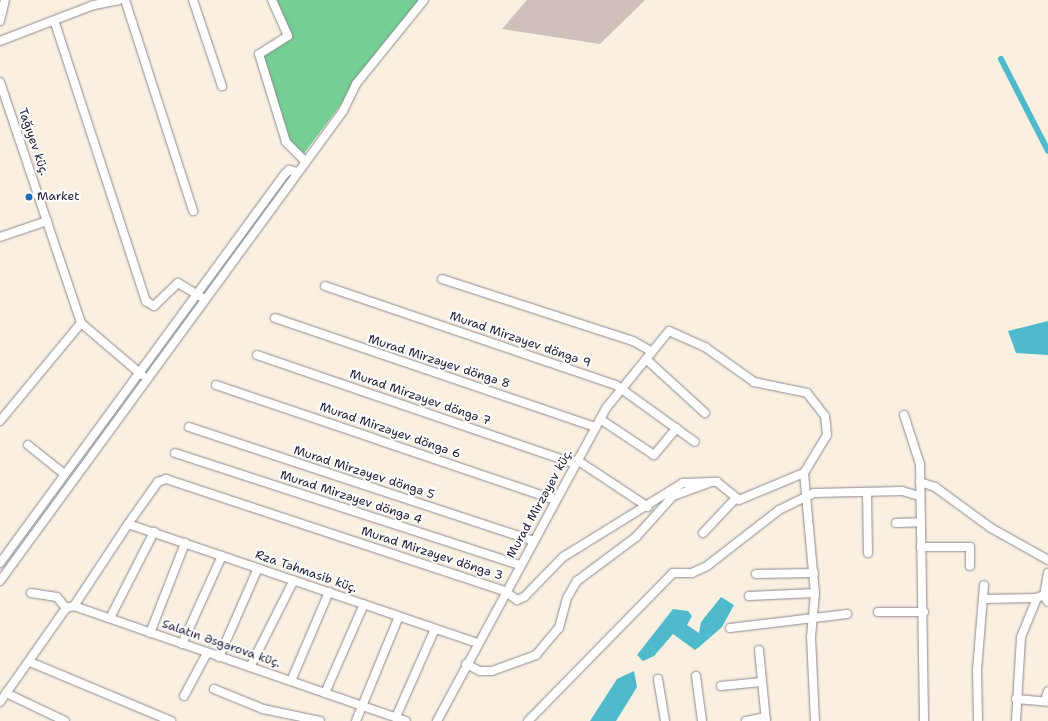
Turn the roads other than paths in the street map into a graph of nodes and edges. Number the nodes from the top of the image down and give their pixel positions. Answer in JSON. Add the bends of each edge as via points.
{"nodes":[{"id":1,"x":5,"y":0,"type":"edge"},
{"id":2,"x":119,"y":0,"type":"edge"},
{"id":3,"x":125,"y":0,"type":"edge"},
{"id":4,"x":193,"y":0,"type":"edge"},
{"id":5,"x":272,"y":0,"type":"edge"},
{"id":6,"x":424,"y":0,"type":"edge"},
{"id":7,"x":0,"y":21,"type":"edge"},
{"id":8,"x":55,"y":23,"type":"junction"},
{"id":9,"x":0,"y":41,"type":"edge"},
{"id":10,"x":0,"y":82,"type":"edge"},
{"id":11,"x":222,"y":86,"type":"dead end"},
{"id":12,"x":305,"y":161,"type":"junction"},
{"id":13,"x":297,"y":172,"type":"junction"},
{"id":14,"x":193,"y":211,"type":"dead end"},
{"id":15,"x":47,"y":221,"type":"junction"},
{"id":16,"x":0,"y":237,"type":"edge"},
{"id":17,"x":234,"y":243,"type":"junction"},
{"id":18,"x":243,"y":248,"type":"junction"},
{"id":19,"x":442,"y":279,"type":"dead end"},
{"id":20,"x":325,"y":286,"type":"dead end"},
{"id":21,"x":196,"y":294,"type":"junction"},
{"id":22,"x":205,"y":299,"type":"junction"},
{"id":23,"x":275,"y":318,"type":"dead end"},
{"id":24,"x":81,"y":323,"type":"junction"},
{"id":25,"x":651,"y":351,"type":"junction"},
{"id":26,"x":256,"y":355,"type":"dead end"},
{"id":27,"x":646,"y":358,"type":"junction"},
{"id":28,"x":143,"y":376,"type":"junction"},
{"id":29,"x":216,"y":384,"type":"dead end"},
{"id":30,"x":621,"y":389,"type":"junction"},
{"id":31,"x":705,"y":413,"type":"dead end"},
{"id":32,"x":904,"y":415,"type":"dead end"},
{"id":33,"x":600,"y":419,"type":"junction"},
{"id":34,"x":0,"y":421,"type":"edge"},
{"id":35,"x":189,"y":427,"type":"dead end"},
{"id":36,"x":596,"y":427,"type":"junction"},
{"id":37,"x":676,"y":428,"type":"junction"},
{"id":38,"x":695,"y":442,"type":"dead end"},
{"id":39,"x":28,"y":445,"type":"dead end"},
{"id":40,"x":175,"y":453,"type":"dead end"},
{"id":41,"x":576,"y":462,"type":"junction"},
{"id":42,"x":63,"y":473,"type":"junction"},
{"id":43,"x":804,"y":473,"type":"junction"},
{"id":44,"x":710,"y":482,"type":"junction"},
{"id":45,"x":920,"y":482,"type":"junction"},
{"id":46,"x":867,"y":492,"type":"junction"},
{"id":47,"x":808,"y":494,"type":"junction"},
{"id":48,"x":920,"y":496,"type":"junction"},
{"id":49,"x":736,"y":498,"type":"junction"},
{"id":50,"x":556,"y":500,"type":"junction"},
{"id":51,"x":648,"y":506,"type":"junction"},
{"id":52,"x":34,"y":514,"type":"junction"},
{"id":53,"x":43,"y":521,"type":"junction"},
{"id":54,"x":920,"y":522,"type":"junction"},
{"id":55,"x":896,"y":523,"type":"dead end"},
{"id":56,"x":128,"y":524,"type":"junction"},
{"id":57,"x":154,"y":532,"type":"junction"},
{"id":58,"x":703,"y":533,"type":"dead end"},
{"id":59,"x":533,"y":540,"type":"junction"},
{"id":60,"x":184,"y":543,"type":"junction"},
{"id":61,"x":922,"y":547,"type":"junction"},
{"id":62,"x":3,"y":551,"type":"edge"},
{"id":63,"x":868,"y":553,"type":"dead end"},
{"id":64,"x":222,"y":556,"type":"junction"},
{"id":65,"x":1048,"y":560,"type":"edge"},
{"id":66,"x":0,"y":563,"type":"edge"},
{"id":67,"x":519,"y":565,"type":"junction"},
{"id":68,"x":970,"y":566,"type":"dead end"},
{"id":69,"x":258,"y":568,"type":"junction"},
{"id":70,"x":814,"y":573,"type":"junction"},
{"id":71,"x":1048,"y":573,"type":"edge"},
{"id":72,"x":756,"y":574,"type":"dead end"},
{"id":73,"x":294,"y":580,"type":"junction"},
{"id":74,"x":0,"y":582,"type":"edge"},
{"id":75,"x":984,"y":585,"type":"dead end"},
{"id":76,"x":505,"y":591,"type":"junction"},
{"id":77,"x":329,"y":592,"type":"junction"},
{"id":78,"x":31,"y":593,"type":"dead end"},
{"id":79,"x":814,"y":593,"type":"junction"},
{"id":80,"x":749,"y":596,"type":"dead end"},
{"id":81,"x":1044,"y":597,"type":"edge"},
{"id":82,"x":983,"y":599,"type":"junction"},
{"id":83,"x":364,"y":604,"type":"junction"},
{"id":84,"x":74,"y":606,"type":"junction"},
{"id":85,"x":66,"y":608,"type":"junction"},
{"id":86,"x":878,"y":612,"type":"dead end"},
{"id":87,"x":924,"y":612,"type":"junction"},
{"id":88,"x":847,"y":614,"type":"dead end"},
{"id":89,"x":399,"y":616,"type":"junction"},
{"id":90,"x":110,"y":618,"type":"junction"},
{"id":91,"x":813,"y":620,"type":"junction"},
{"id":92,"x":730,"y":628,"type":"dead end"},
{"id":93,"x":435,"y":629,"type":"junction"},
{"id":94,"x":150,"y":633,"type":"junction"},
{"id":95,"x":477,"y":643,"type":"junction"},
{"id":96,"x":182,"y":644,"type":"junction"},
{"id":97,"x":759,"y":650,"type":"dead end"},
{"id":98,"x":206,"y":653,"type":"junction"},
{"id":99,"x":219,"y":657,"type":"junction"},
{"id":100,"x":30,"y":662,"type":"junction"},
{"id":101,"x":466,"y":664,"type":"junction"},
{"id":102,"x":250,"y":667,"type":"junction"},
{"id":103,"x":696,"y":676,"type":"dead end"},
{"id":104,"x":658,"y":679,"type":"dead end"},
{"id":105,"x":291,"y":680,"type":"junction"},
{"id":106,"x":762,"y":682,"type":"junction"},
{"id":107,"x":721,"y":686,"type":"dead end"},
{"id":108,"x":214,"y":689,"type":"dead end"},
{"id":109,"x":1048,"y":691,"type":"edge"},
{"id":110,"x":6,"y":693,"type":"junction"},
{"id":111,"x":325,"y":693,"type":"junction"},
{"id":112,"x":184,"y":696,"type":"dead end"},
{"id":113,"x":1016,"y":699,"type":"junction"},
{"id":114,"x":1046,"y":701,"type":"edge"},
{"id":115,"x":0,"y":702,"type":"edge"},
{"id":116,"x":362,"y":706,"type":"junction"},
{"id":117,"x":396,"y":717,"type":"junction"},
{"id":118,"x":282,"y":718,"type":"edge"},
{"id":119,"x":766,"y":719,"type":"edge"},
{"id":120,"x":65,"y":721,"type":"edge"},
{"id":121,"x":170,"y":721,"type":"edge"},
{"id":122,"x":320,"y":721,"type":"edge"},
{"id":123,"x":356,"y":721,"type":"edge"},
{"id":124,"x":406,"y":721,"type":"edge"},
{"id":125,"x":437,"y":721,"type":"edge"},
{"id":126,"x":528,"y":721,"type":"edge"},
{"id":127,"x":665,"y":721,"type":"edge"},
{"id":128,"x":702,"y":721,"type":"edge"},
{"id":129,"x":746,"y":721,"type":"edge"},
{"id":130,"x":815,"y":721,"type":"edge"},
{"id":131,"x":924,"y":721,"type":"edge"},
{"id":132,"x":978,"y":721,"type":"edge"},
{"id":133,"x":1016,"y":721,"type":"edge"}],
"edges":[{"from":1,"to":7,"type":"street"},
{"from":2,"to":8,"type":"street","via":[[94,5]]},
{"from":3,"to":14,"type":"street"},
{"from":4,"to":11,"type":"street"},
{"from":5,"to":12,"type":"street","via":[[288,36],[259,54],[286,142]]},
{"from":6,"to":12,"type":"street","via":[[356,84],[343,111]]},
{"from":8,"to":9,"type":"street"},
{"from":8,"to":21,"type":"street","via":[[146,301],[154,306],[174,283]]},
{"from":10,"to":15,"type":"street","name":"Tağıyev küç."},
{"from":12,"to":13,"type":"street"},
{"from":13,"to":17,"type":"street","via":[[289,170],[284,174]]},
{"from":13,"to":18,"type":"street"},
{"from":15,"to":16,"type":"street"},
{"from":15,"to":24,"type":"street","name":"Tağıyev küç."},
{"from":17,"to":18,"type":"street"},
{"from":17,"to":21,"type":"street"},
{"from":18,"to":22,"type":"street"},
{"from":19,"to":25,"type":"street","via":[[633,341]]},
{"from":20,"to":30,"type":"street","name":"Murad Mirzəyev döngə 9"},
{"from":21,"to":22,"type":"street"},
{"from":21,"to":28,"type":"street"},
{"from":22,"to":28,"type":"street"},
{"from":23,"to":36,"type":"street","name":"Murad Mirzəyev döngə 8"},
{"from":24,"to":28,"type":"street"},
{"from":24,"to":34,"type":"street"},
{"from":25,"to":27,"type":"street","name":"Murad Mirzəyev küç."},
{"from":25,"to":43,"type":"street","name":"Murad Mirzəyev küç.","via":[[669,331],[716,354],[744,377],[797,388],[817,402],[825,416],[827,435]]},
{"from":26,"to":41,"type":"street","name":"Murad Mirzəyev döngə 7"},
{"from":27,"to":30,"type":"street","name":"Murad Mirzəyev küç."},
{"from":27,"to":31,"type":"street"},
{"from":28,"to":42,"type":"street"},
{"from":28,"to":53,"type":"street"},
{"from":29,"to":50,"type":"street","name":"Murad Mirzəyev döngə 6"},
{"from":30,"to":33,"type":"street","name":"Murad Mirzəyev küç."},
{"from":30,"to":37,"type":"street","name":"Murad Mirzəyev döngə 9"},
{"from":32,"to":45,"type":"street","via":[[918,454]]},
{"from":33,"to":36,"type":"street","name":"Murad Mirzəyev küç."},
{"from":33,"to":37,"type":"street","via":[[654,455]]},
{"from":35,"to":59,"type":"street","name":"Murad Mirzəyev döngə 5"},
{"from":36,"to":41,"type":"street","name":"Murad Mirzəyev küç."},
{"from":37,"to":38,"type":"street","name":"Murad Mirzəyev döngə 9"},
{"from":39,"to":42,"type":"street"},
{"from":40,"to":67,"type":"street","name":"Murad Mirzəyev döngə 4"},
{"from":41,"to":50,"type":"street","name":"Murad Mirzəyev küç."},
{"from":41,"to":51,"type":"street","name":"Murad Mirzəyev döngə 7"},
{"from":42,"to":52,"type":"street"},
{"from":43,"to":47,"type":"street"},
{"from":43,"to":49,"type":"street","via":[[778,482],[742,500]]},
{"from":44,"to":49,"type":"street","name":"Murad Mirzəyev döngə 3","via":[[722,484]]},
{"from":44,"to":51,"type":"street","name":"Murad Mirzəyev döngə 3","via":[[683,482]]},
{"from":44,"to":101,"type":"street","via":[[673,496],[636,537],[577,581],[567,598],[559,628],[536,655],[492,671]]},
{"from":45,"to":48,"type":"street"},
{"from":45,"to":65,"type":"street","via":[[935,487],[991,528]]},
{"from":46,"to":47,"type":"street"},
{"from":46,"to":48,"type":"street","via":[[902,491]]},
{"from":46,"to":63,"type":"street"},
{"from":47,"to":70,"type":"street"},
{"from":47,"to":126,"type":"street","via":[[773,514],[707,566],[692,573],[673,573]]},
{"from":48,"to":54,"type":"street"},
{"from":49,"to":58,"type":"street"},
{"from":50,"to":59,"type":"street","name":"Murad Mirzəyev küç."},
{"from":51,"to":76,"type":"street","name":"Murad Mirzəyev döngə 3","via":[[563,557],[524,597],[517,600]]},
{"from":52,"to":53,"type":"street"},
{"from":52,"to":62,"type":"street"},
{"from":53,"to":74,"type":"street"},
{"from":54,"to":55,"type":"street"},
{"from":54,"to":61,"type":"street"},
{"from":56,"to":57,"type":"street","name":"Rza Təhmasib küç."},
{"from":56,"to":76,"type":"street","name":"Murad Mirzəyev döngə 3","via":[[158,482],[166,479]]},
{"from":56,"to":84,"type":"street","name":"Murad Mirzəyev döngə 3"},
{"from":57,"to":60,"type":"street","name":"Rza Təhmasib küç."},
{"from":57,"to":90,"type":"street"},
{"from":59,"to":67,"type":"street","name":"Murad Mirzəyev küç."},
{"from":60,"to":64,"type":"street","name":"Rza Təhmasib küç."},
{"from":60,"to":94,"type":"street"},
{"from":61,"to":68,"type":"street","via":[[970,548]]},
{"from":61,"to":87,"type":"street"},
{"from":62,"to":66,"type":"street"},
{"from":64,"to":69,"type":"street","name":"Rza Təhmasib küç."},
{"from":64,"to":96,"type":"street"},
{"from":67,"to":76,"type":"street","name":"Murad Mirzəyev küç."},
{"from":69,"to":73,"type":"street","name":"Rza Təhmasib küç."},
{"from":69,"to":99,"type":"street"},
{"from":70,"to":72,"type":"street"},
{"from":70,"to":79,"type":"street"},
{"from":71,"to":81,"type":"street"},
{"from":73,"to":77,"type":"street","name":"Rza Təhmasib küç."},
{"from":73,"to":102,"type":"street"},
{"from":75,"to":82,"type":"street"},
{"from":76,"to":95,"type":"street","name":"Murad Mirzəyev küç."},
{"from":77,"to":83,"type":"street","name":"Rza Təhmasib küç."},
{"from":77,"to":105,"type":"street"},
{"from":78,"to":85,"type":"street","via":[[57,597]]},
{"from":79,"to":80,"type":"street"},
{"from":79,"to":91,"type":"street"},
{"from":81,"to":82,"type":"street"},
{"from":81,"to":113,"type":"street","via":[[1022,632]]},
{"from":82,"to":132,"type":"street","via":[[977,670]]},
{"from":83,"to":89,"type":"street","name":"Rza Təhmasib küç."},
{"from":83,"to":111,"type":"street"},
{"from":84,"to":85,"type":"street"},
{"from":84,"to":90,"type":"street","name":"Salatın Əsgərova küç."},
{"from":85,"to":100,"type":"street"},
{"from":86,"to":87,"type":"street"},
{"from":87,"to":131,"type":"street"},
{"from":88,"to":91,"type":"street"},
{"from":89,"to":93,"type":"street","name":"Rza Təhmasib küç."},
{"from":89,"to":116,"type":"street"},
{"from":90,"to":94,"type":"street","name":"Salatın Əsgərova küç."},
{"from":91,"to":92,"type":"street"},
{"from":91,"to":130,"type":"street"},
{"from":93,"to":95,"type":"street","name":"Rza Təhmasib küç."},
{"from":93,"to":117,"type":"street"},
{"from":94,"to":96,"type":"street","name":"Salatın Əsgərova küç."},
{"from":95,"to":101,"type":"street","name":"Murad Mirzəyev küç."},
{"from":96,"to":98,"type":"street","name":"Salatın Əsgərova küç."},
{"from":97,"to":106,"type":"street"},
{"from":98,"to":99,"type":"street","name":"Salatın Əsgərova küç."},
{"from":98,"to":112,"type":"street"},
{"from":99,"to":102,"type":"street","name":"Salatın Əsgərova küç."},
{"from":100,"to":110,"type":"street"},
{"from":100,"to":121,"type":"street"},
{"from":101,"to":125,"type":"street","name":"Murad Mirzəyev küç."},
{"from":102,"to":105,"type":"street","name":"Salatın Əsgərova küç."},
{"from":103,"to":128,"type":"street"},
{"from":104,"to":127,"type":"street"},
{"from":105,"to":111,"type":"street","name":"Salatın Əsgərova küç."},
{"from":106,"to":107,"type":"street"},
{"from":106,"to":119,"type":"street"},
{"from":108,"to":118,"type":"street"},
{"from":109,"to":114,"type":"street"},
{"from":110,"to":115,"type":"street"},
{"from":110,"to":120,"type":"street"},
{"from":111,"to":116,"type":"street","name":"Salatın Əsgərova küç."},
{"from":113,"to":114,"type":"street"},
{"from":113,"to":133,"type":"street"},
{"from":116,"to":117,"type":"street","name":"Salatın Əsgərova küç."},
{"from":116,"to":123,"type":"street"},
{"from":117,"to":124,"type":"street","name":"Salatın Əsgərova küç."},
{"from":118,"to":122,"type":"street"},
{"from":119,"to":129,"type":"street"}]}
